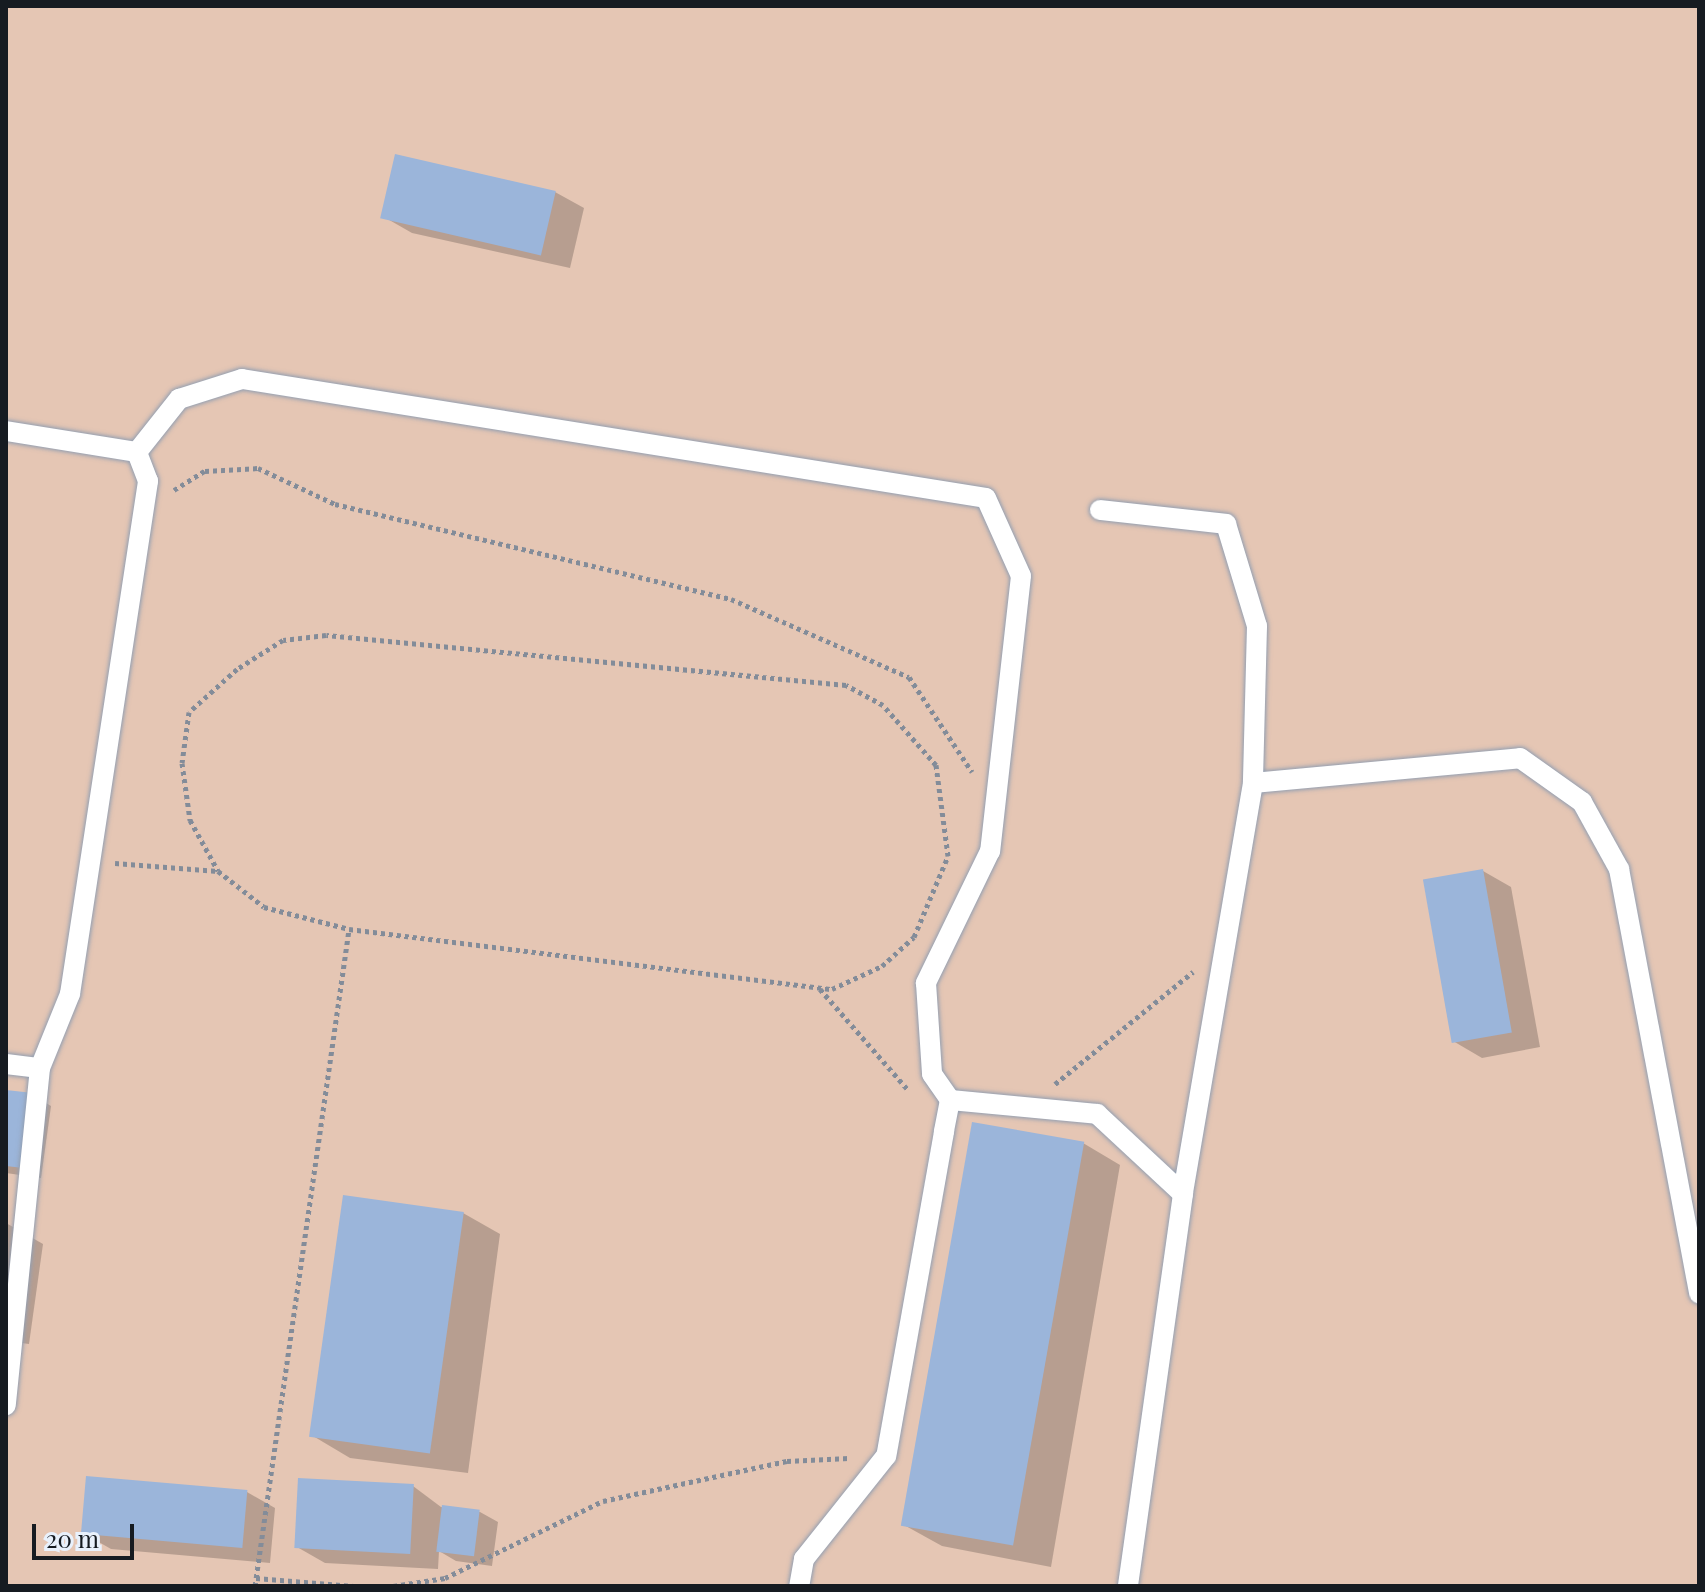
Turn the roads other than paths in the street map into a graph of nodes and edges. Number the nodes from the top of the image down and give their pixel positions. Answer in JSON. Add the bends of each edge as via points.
{"nodes":[{"id":1,"x":6,"y":431,"type":"edge"},
{"id":2,"x":137,"y":452,"type":"junction"},
{"id":3,"x":1100,"y":510,"type":"dead end"},
{"id":4,"x":1253,"y":783,"type":"junction"},
{"id":5,"x":6,"y":1064,"type":"edge"},
{"id":6,"x":40,"y":1068,"type":"junction"},
{"id":7,"x":950,"y":1100,"type":"junction"},
{"id":8,"x":1183,"y":1194,"type":"junction"},
{"id":9,"x":1699,"y":1294,"type":"edge"},
{"id":10,"x":6,"y":1405,"type":"edge"},
{"id":11,"x":799,"y":1586,"type":"edge"},
{"id":12,"x":1128,"y":1586,"type":"edge"}],
"edges":[{"from":1,"to":2,"type":"lane"},
{"from":2,"to":6,"type":"lane","via":[[148,481],[70,994]]},
{"from":2,"to":7,"type":"lane","via":[[179,399],[242,379],[986,498],[1021,576],[990,851],[926,983],[932,1074]]},
{"from":3,"to":4,"type":"lane","via":[[1226,524],[1257,626]]},
{"from":4,"to":8,"type":"lane"},
{"from":4,"to":9,"type":"lane","via":[[1520,758],[1582,802],[1619,869]]},
{"from":5,"to":6,"type":"lane"},
{"from":6,"to":10,"type":"lane"},
{"from":7,"to":8,"type":"lane","via":[[1097,1114]]},
{"from":7,"to":11,"type":"lane","via":[[886,1456],[804,1559]]},
{"from":8,"to":12,"type":"lane"}]}
